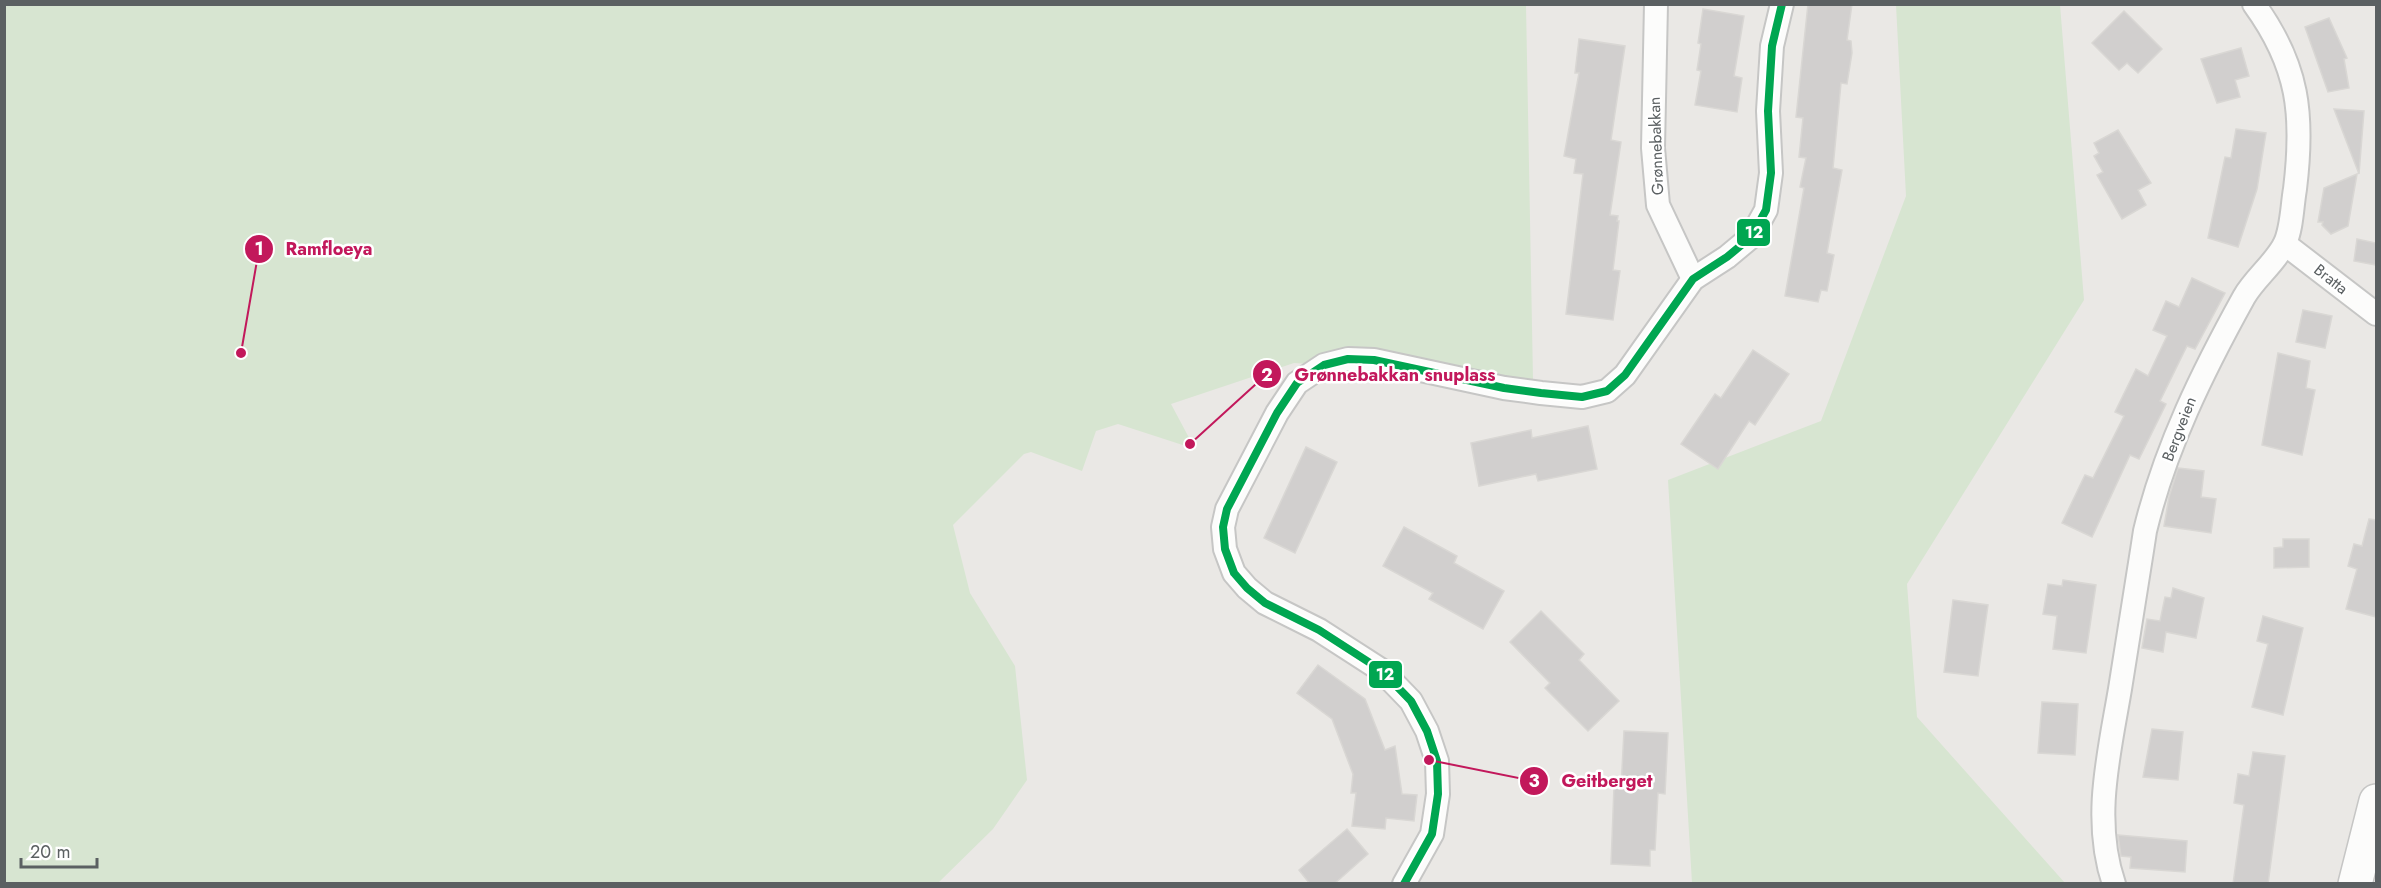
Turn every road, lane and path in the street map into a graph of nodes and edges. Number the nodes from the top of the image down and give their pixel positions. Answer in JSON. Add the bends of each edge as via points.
{"nodes":[{"id":1,"x":1656,"y":4,"type":"edge"},
{"id":2,"x":1782,"y":4,"type":"edge"},
{"id":3,"x":2254,"y":4,"type":"edge"},
{"id":4,"x":2285,"y":244,"type":"junction"},
{"id":5,"x":1693,"y":279,"type":"junction"},
{"id":6,"x":2376,"y":314,"type":"edge"},
{"id":7,"x":2376,"y":801,"type":"edge"},
{"id":8,"x":1404,"y":884,"type":"edge"},
{"id":9,"x":2114,"y":884,"type":"edge"},
{"id":10,"x":2355,"y":884,"type":"edge"}],
"edges":[{"from":1,"to":5,"type":"street","name":"Grønnebakkan","via":[[1653,148],[1658,205]]},
{"from":2,"to":5,"type":"street","via":[[1772,46],[1768,111],[1771,173],[1766,210],[1751,237]]},
{"from":3,"to":4,"type":"street","name":"Bergveien","via":[[2280,44],[2293,75],[2298,112],[2297,171]]},
{"from":4,"to":6,"type":"street","name":"Bratta"},
{"from":4,"to":9,"type":"street","name":"Bergveien","via":[[2246,294],[2190,399],[2154,492],[2106,773],[2105,858]]},
{"from":5,"to":8,"type":"street","via":[[1625,375],[1607,391],[1582,397],[1532,392],[1374,360],[1348,359],[1324,365],[1297,383],[1227,509],[1223,527],[1226,549],[1234,573],[1247,588],[1265,603],[1318,630],[1381,670],[1412,701],[1427,730],[1437,760],[1435,814],[1432,834]]},
{"from":7,"to":10,"type":"main road"}]}
